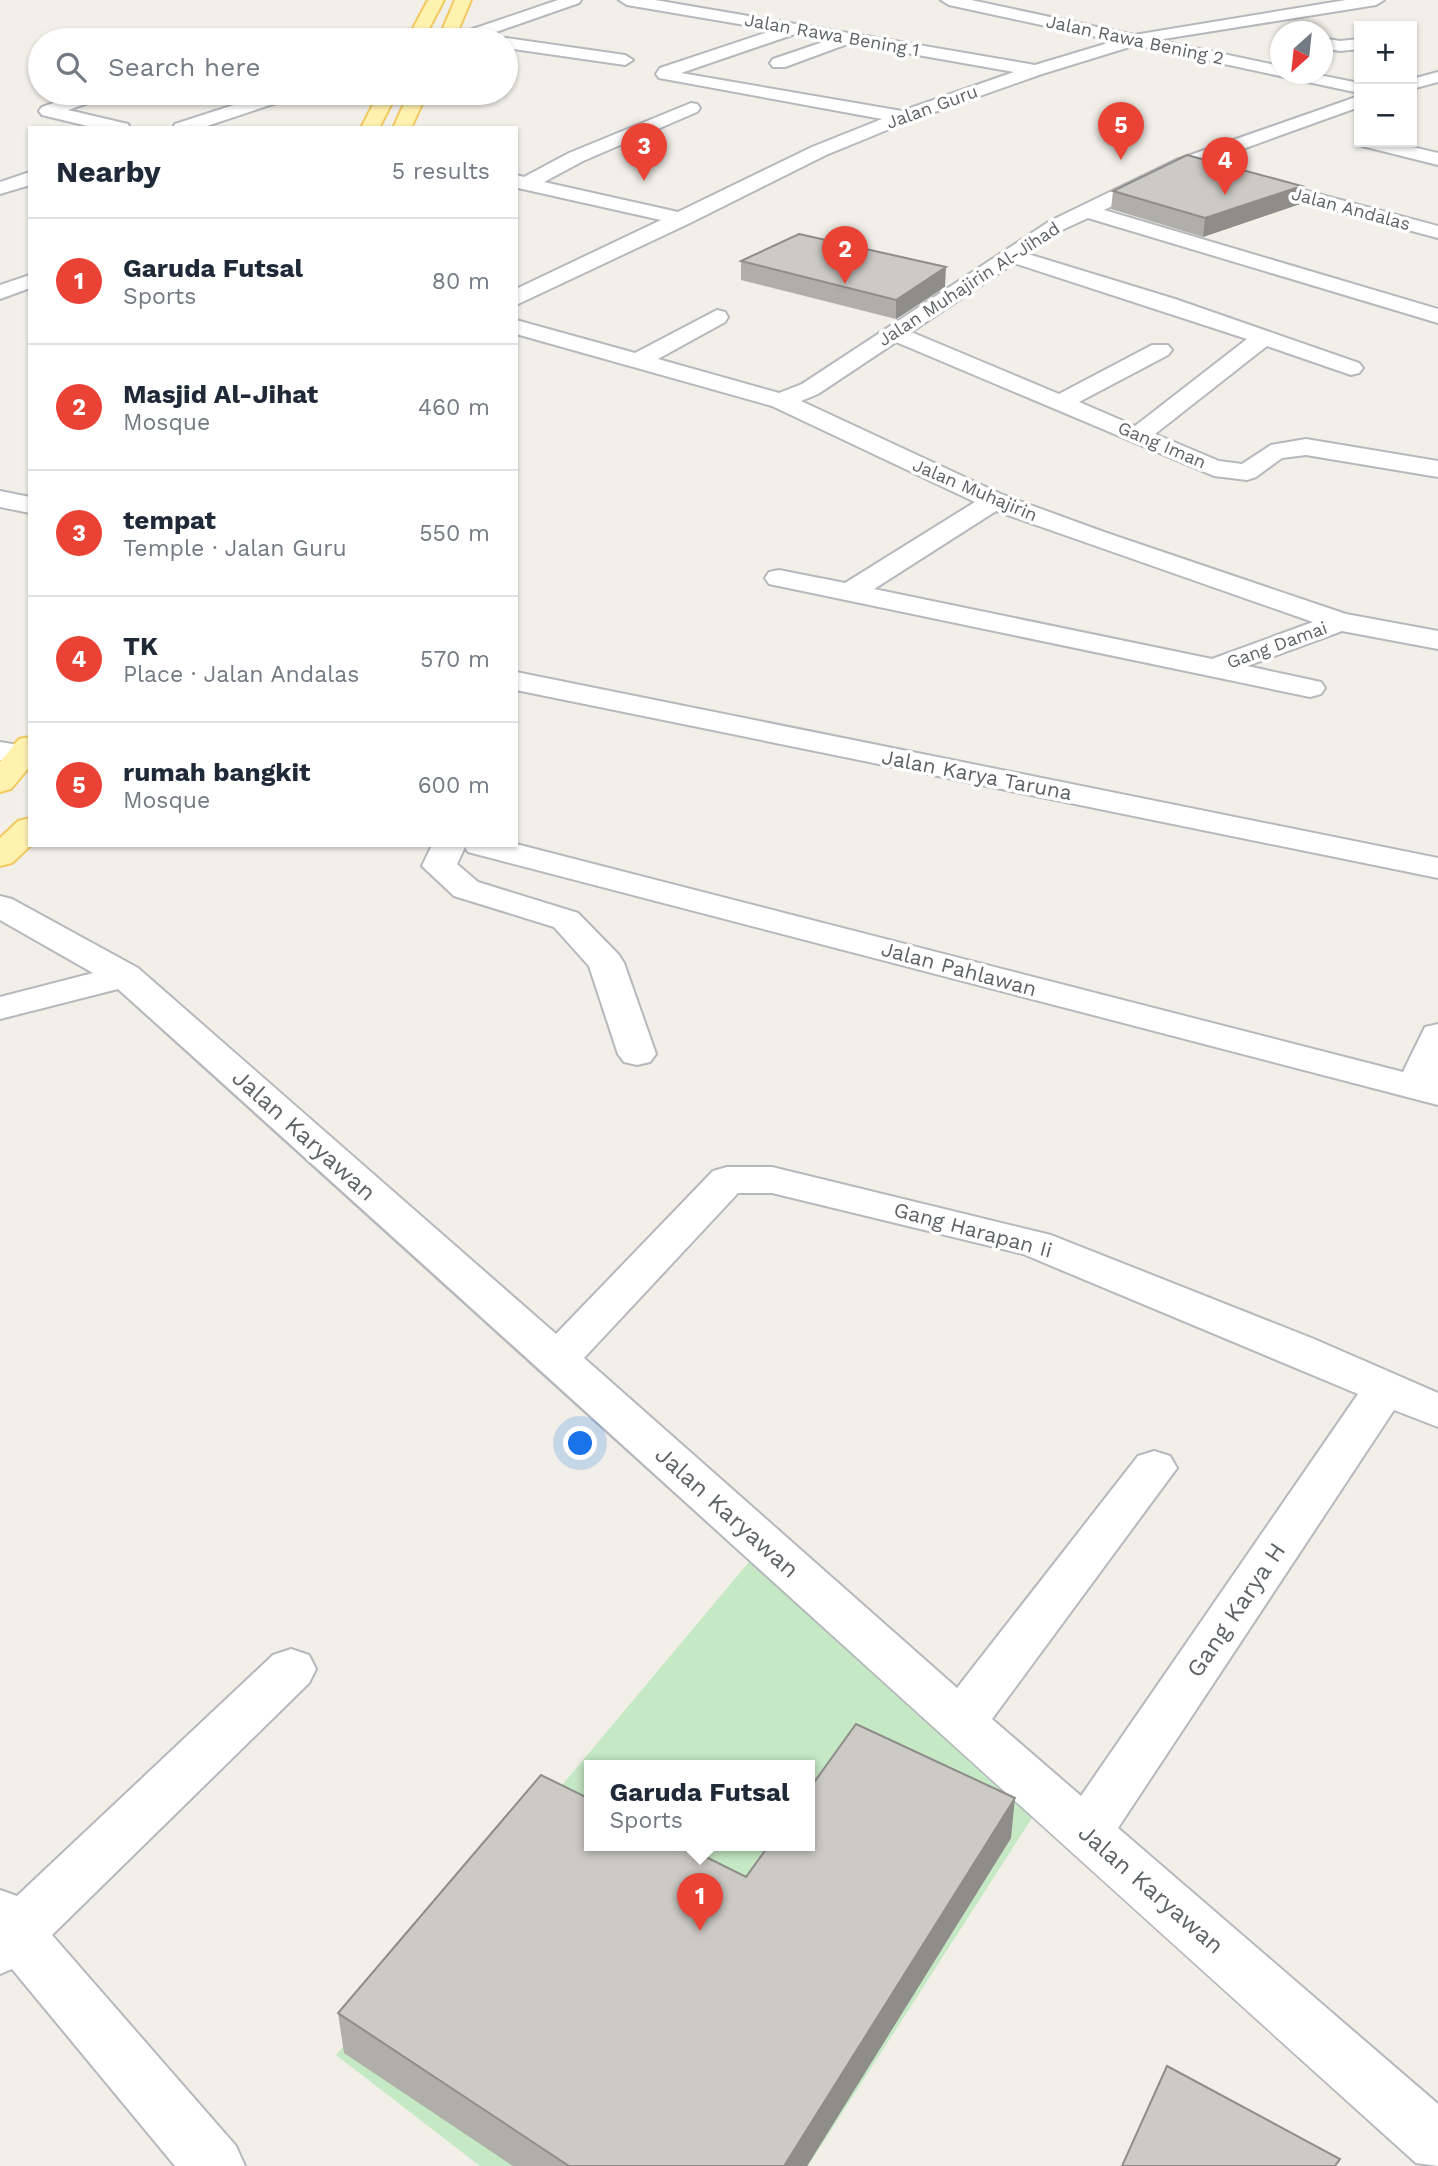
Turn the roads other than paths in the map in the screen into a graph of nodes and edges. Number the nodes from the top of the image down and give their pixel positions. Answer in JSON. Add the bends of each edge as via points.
{"nodes":[{"id":1,"x":436,"y":0,"type":"edge"},
{"id":2,"x":463,"y":0,"type":"edge"},
{"id":3,"x":573,"y":0,"type":"edge"},
{"id":4,"x":627,"y":0,"type":"edge"},
{"id":5,"x":949,"y":0,"type":"edge"},
{"id":6,"x":1369,"y":0,"type":"edge"},
{"id":7,"x":1289,"y":21,"type":"edge"},
{"id":8,"x":1270,"y":22,"type":"edge"},
{"id":9,"x":421,"y":28,"type":"edge"},
{"id":10,"x":451,"y":28,"type":"edge"},
{"id":11,"x":492,"y":28,"type":"edge"},
{"id":12,"x":794,"y":29,"type":"junction"},
{"id":13,"x":849,"y":38,"type":"junction"},
{"id":14,"x":1133,"y":40,"type":"junction"},
{"id":15,"x":1354,"y":44,"type":"edge"},
{"id":16,"x":518,"y":45,"type":"edge"},
{"id":17,"x":1333,"y":46,"type":"edge"},
{"id":18,"x":625,"y":60,"type":"dead end"},
{"id":19,"x":779,"y":63,"type":"dead end"},
{"id":20,"x":1270,"y":69,"type":"edge"},
{"id":21,"x":1036,"y":70,"type":"junction"},
{"id":22,"x":1438,"y":77,"type":"edge"},
{"id":23,"x":1333,"y":83,"type":"edge"},
{"id":24,"x":1417,"y":83,"type":"edge"},
{"id":25,"x":1354,"y":87,"type":"edge"},
{"id":26,"x":1354,"y":103,"type":"edge"},
{"id":27,"x":65,"y":105,"type":"edge"},
{"id":28,"x":252,"y":105,"type":"edge"},
{"id":29,"x":382,"y":105,"type":"edge"},
{"id":30,"x":413,"y":105,"type":"edge"},
{"id":31,"x":691,"y":108,"type":"dead end"},
{"id":32,"x":903,"y":117,"type":"junction"},
{"id":33,"x":1298,"y":124,"type":"junction"},
{"id":34,"x":112,"y":126,"type":"edge"},
{"id":35,"x":188,"y":126,"type":"edge"},
{"id":36,"x":371,"y":126,"type":"edge"},
{"id":37,"x":403,"y":126,"type":"edge"},
{"id":38,"x":1347,"y":136,"type":"edge"},
{"id":39,"x":1389,"y":147,"type":"edge"},
{"id":40,"x":1438,"y":159,"type":"edge"},
{"id":41,"x":1182,"y":164,"type":"junction"},
{"id":42,"x":28,"y":179,"type":"edge"},
{"id":43,"x":0,"y":188,"type":"edge"},
{"id":44,"x":519,"y":188,"type":"edge"},
{"id":45,"x":28,"y":196,"type":"edge"},
{"id":46,"x":545,"y":203,"type":"dead end"},
{"id":47,"x":1087,"y":211,"type":"junction"},
{"id":48,"x":683,"y":219,"type":"junction"},
{"id":49,"x":1438,"y":232,"type":"edge"},
{"id":50,"x":1010,"y":255,"type":"junction"},
{"id":51,"x":28,"y":282,"type":"edge"},
{"id":52,"x":0,"y":292,"type":"edge"},
{"id":53,"x":518,"y":297,"type":"edge"},
{"id":54,"x":1438,"y":316,"type":"edge"},
{"id":55,"x":717,"y":317,"type":"dead end"},
{"id":56,"x":518,"y":328,"type":"edge"},
{"id":57,"x":893,"y":333,"type":"junction"},
{"id":58,"x":1263,"y":338,"type":"junction"},
{"id":59,"x":1160,"y":350,"type":"dead end"},
{"id":60,"x":636,"y":362,"type":"junction"},
{"id":61,"x":1351,"y":368,"type":"dead end"},
{"id":62,"x":781,"y":401,"type":"junction"},
{"id":63,"x":1060,"y":403,"type":"junction"},
{"id":64,"x":1138,"y":435,"type":"junction"},
{"id":65,"x":1438,"y":468,"type":"edge"},
{"id":66,"x":0,"y":499,"type":"edge"},
{"id":67,"x":994,"y":501,"type":"junction"},
{"id":68,"x":28,"y":505,"type":"edge"},
{"id":69,"x":779,"y":578,"type":"dead end"},
{"id":70,"x":850,"y":593,"type":"junction"},
{"id":71,"x":1340,"y":622,"type":"junction"},
{"id":72,"x":1438,"y":640,"type":"edge"},
{"id":73,"x":1214,"y":668,"type":"junction"},
{"id":74,"x":518,"y":681,"type":"edge"},
{"id":75,"x":1310,"y":688,"type":"dead end"},
{"id":76,"x":17,"y":750,"type":"edge"},
{"id":77,"x":0,"y":782,"type":"edge"},
{"id":78,"x":28,"y":830,"type":"edge"},
{"id":79,"x":448,"y":847,"type":"edge"},
{"id":80,"x":488,"y":847,"type":"edge"},
{"id":81,"x":0,"y":856,"type":"edge"},
{"id":82,"x":1438,"y":868,"type":"edge"},
{"id":83,"x":0,"y":906,"type":"edge"},
{"id":84,"x":125,"y":976,"type":"junction"},
{"id":85,"x":0,"y":1009,"type":"edge"},
{"id":86,"x":1438,"y":1035,"type":"edge"},
{"id":87,"x":637,"y":1054,"type":"dead end"},
{"id":88,"x":1427,"y":1090,"type":"edge"},
{"id":89,"x":557,"y":1359,"type":"junction"},
{"id":90,"x":1385,"y":1388,"type":"junction"},
{"id":91,"x":1438,"y":1411,"type":"edge"},
{"id":92,"x":1154,"y":1468,"type":"dead end"},
{"id":93,"x":291,"y":1669,"type":"dead end"},
{"id":94,"x":960,"y":1722,"type":"junction"},
{"id":95,"x":1086,"y":1832,"type":"junction"},
{"id":96,"x":5,"y":1932,"type":"edge"},
{"id":97,"x":1435,"y":2130,"type":"edge"},
{"id":98,"x":214,"y":2166,"type":"edge"}],
"edges":[{"from":1,"to":9,"type":"main road"},
{"from":2,"to":10,"type":"main road"},
{"from":3,"to":11,"type":"street"},
{"from":4,"to":12,"type":"street","name":"Jalan Rawa Bening 1"},
{"from":5,"to":14,"type":"street","name":"Jalan Rawa Bening 2"},
{"from":6,"to":7,"type":"street","name":"Jalan Guru"},
{"from":8,"to":14,"type":"street","name":"Jalan Guru","via":[[1242,14]]},
{"from":12,"to":13,"type":"street","name":"Jalan Rawa Bening 1"},
{"from":12,"to":32,"type":"street","via":[[665,74]]},
{"from":13,"to":19,"type":"street"},
{"from":13,"to":21,"type":"street","name":"Jalan Rawa Bening 1"},
{"from":14,"to":20,"type":"street","name":"Jalan Rawa Bening 2"},
{"from":14,"to":21,"type":"street","name":"Jalan Guru"},
{"from":15,"to":17,"type":"street"},
{"from":16,"to":18,"type":"street"},
{"from":21,"to":32,"type":"street","name":"Jalan Guru"},
{"from":22,"to":24,"type":"street"},
{"from":23,"to":25,"type":"street"},
{"from":26,"to":33,"type":"street","name":"Jalan Muhajirin Al-Jihad"},
{"from":27,"to":34,"type":"street","via":[[48,111]]},
{"from":28,"to":35,"type":"street"},
{"from":29,"to":36,"type":"main road"},
{"from":30,"to":37,"type":"main road"},
{"from":31,"to":44,"type":"street","via":[[576,157]]},
{"from":32,"to":48,"type":"street","name":"Jalan Guru","via":[[819,151]]},
{"from":33,"to":38,"type":"street"},
{"from":33,"to":41,"type":"street","name":"Jalan Muhajirin Al-Jihad"},
{"from":39,"to":40,"type":"street"},
{"from":41,"to":47,"type":"street","name":"Jalan Muhajirin Al-Jihad"},
{"from":41,"to":49,"type":"street","name":"Jalan Andalas"},
{"from":42,"to":43,"type":"street"},
{"from":43,"to":45,"type":"street"},
{"from":44,"to":46,"type":"street"},
{"from":44,"to":48,"type":"street"},
{"from":47,"to":50,"type":"street","name":"Jalan Muhajirin Al-Jihad"},
{"from":47,"to":54,"type":"street"},
{"from":48,"to":53,"type":"street","name":"Jalan Guru"},
{"from":50,"to":57,"type":"street","name":"Jalan Muhajirin Al-Jihad"},
{"from":50,"to":58,"type":"street"},
{"from":51,"to":52,"type":"street"},
{"from":55,"to":60,"type":"street"},
{"from":56,"to":60,"type":"street","name":"Jalan Muhajirin"},
{"from":57,"to":62,"type":"street","name":"Jalan Muhajirin Al-Jihad","via":[[810,389]]},
{"from":57,"to":63,"type":"street","name":"Gang Iman"},
{"from":58,"to":61,"type":"street"},
{"from":58,"to":64,"type":"street"},
{"from":59,"to":63,"type":"street"},
{"from":60,"to":62,"type":"street","name":"Jalan Muhajirin"},
{"from":62,"to":67,"type":"street","name":"Jalan Muhajirin"},
{"from":63,"to":64,"type":"street","name":"Gang Iman"},
{"from":64,"to":65,"type":"street","name":"Gang Iman","via":[[1233,472],[1247,472],[1273,451],[1286,447]]},
{"from":66,"to":68,"type":"street"},
{"from":67,"to":70,"type":"street"},
{"from":67,"to":71,"type":"street","name":"Jalan Muhajirin"},
{"from":69,"to":70,"type":"street"},
{"from":70,"to":73,"type":"street"},
{"from":71,"to":72,"type":"street","name":"Jalan Muhajirin"},
{"from":71,"to":73,"type":"street","name":"Gang Damai"},
{"from":73,"to":75,"type":"street"},
{"from":74,"to":82,"type":"street","name":"Jalan Karya Taruna"},
{"from":76,"to":77,"type":"main road"},
{"from":78,"to":81,"type":"main road"},
{"from":79,"to":87,"type":"street","via":[[439,866],[466,889],[565,920],[606,963]]},
{"from":80,"to":88,"type":"street","name":"Jalan Pahlawan"},
{"from":83,"to":84,"type":"street","name":"Jalan Karyawan"},
{"from":84,"to":85,"type":"street"},
{"from":84,"to":89,"type":"street","name":"Jalan Karyawan"},
{"from":86,"to":88,"type":"street"},
{"from":89,"to":90,"type":"street","name":"Gang Harapan Ii","via":[[727,1180],[751,1178],[1036,1244]]},
{"from":89,"to":94,"type":"street","name":"Jalan Karyawan"},
{"from":90,"to":91,"type":"street","name":"Gang Harapan Ii"},
{"from":90,"to":95,"type":"street","name":"Gang Karya H"},
{"from":92,"to":94,"type":"street"},
{"from":93,"to":96,"type":"street"},
{"from":94,"to":95,"type":"street","name":"Jalan Karyawan"},
{"from":95,"to":97,"type":"street","name":"Jalan Karyawan"},
{"from":96,"to":98,"type":"street"}]}
